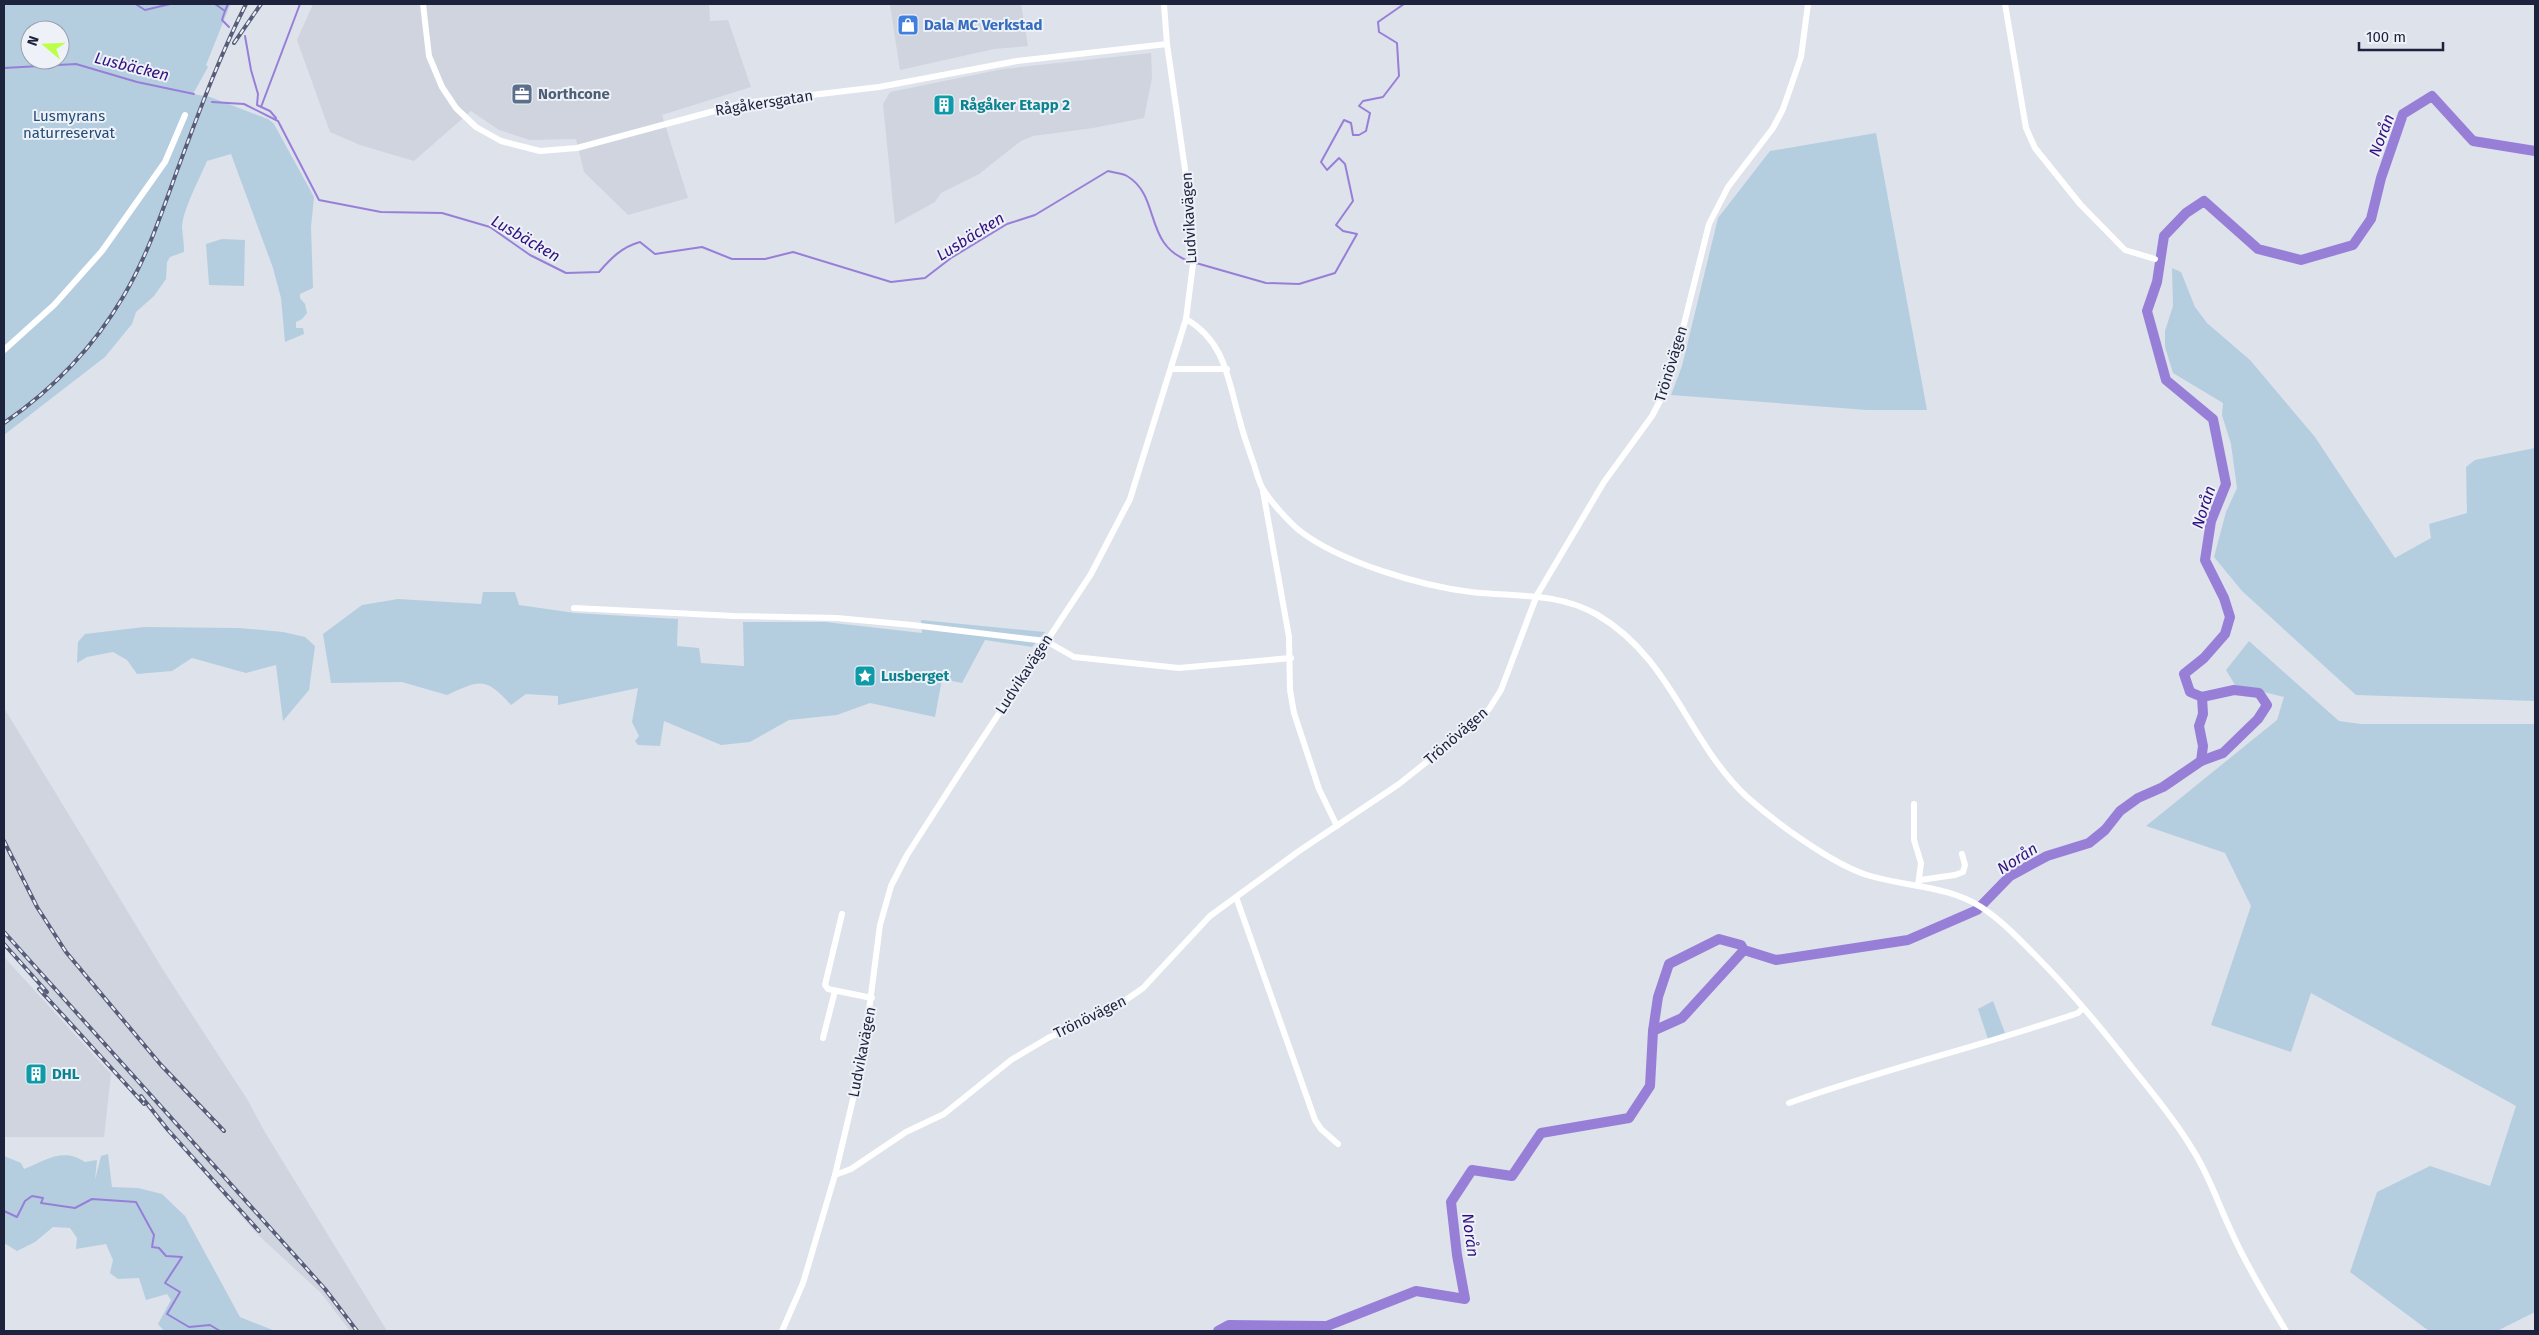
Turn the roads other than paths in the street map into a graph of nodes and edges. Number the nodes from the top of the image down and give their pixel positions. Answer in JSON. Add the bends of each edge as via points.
{"nodes":[{"id":1,"x":423,"y":4,"type":"edge"},
{"id":2,"x":1164,"y":4,"type":"edge"},
{"id":3,"x":1808,"y":4,"type":"edge"},
{"id":4,"x":2005,"y":4,"type":"edge"},
{"id":5,"x":1167,"y":44,"type":"junction"},
{"id":6,"x":184,"y":115,"type":"dead end"},
{"id":7,"x":2155,"y":259,"type":"dead end"},
{"id":8,"x":1186,"y":319,"type":"junction"},
{"id":9,"x":4,"y":350,"type":"edge"},
{"id":10,"x":1171,"y":369,"type":"junction"},
{"id":11,"x":1228,"y":369,"type":"junction"},
{"id":12,"x":1262,"y":489,"type":"junction"},
{"id":13,"x":1537,"y":595,"type":"junction"},
{"id":14,"x":574,"y":608,"type":"dead end"},
{"id":15,"x":1046,"y":641,"type":"junction"},
{"id":16,"x":1291,"y":658,"type":"junction"},
{"id":17,"x":1914,"y":804,"type":"dead end"},
{"id":18,"x":1337,"y":826,"type":"junction"},
{"id":19,"x":1962,"y":854,"type":"dead end"},
{"id":20,"x":1919,"y":883,"type":"junction"},
{"id":21,"x":1236,"y":897,"type":"junction"},
{"id":22,"x":842,"y":914,"type":"dead end"},
{"id":23,"x":835,"y":991,"type":"junction"},
{"id":24,"x":872,"y":998,"type":"junction"},
{"id":25,"x":2083,"y":1008,"type":"junction"},
{"id":26,"x":824,"y":1038,"type":"dead end"},
{"id":27,"x":1789,"y":1103,"type":"dead end"},
{"id":28,"x":1338,"y":1144,"type":"dead end"},
{"id":29,"x":834,"y":1176,"type":"junction"},
{"id":30,"x":782,"y":1331,"type":"edge"},
{"id":31,"x":2286,"y":1331,"type":"edge"}],
"edges":[{"from":1,"to":5,"type":"street","name":"Rågåkersgatan","via":[[429,56],[442,88],[456,108],[476,127],[501,142],[540,151],[577,148],[744,103],[879,87],[1017,61]]},
{"from":2,"to":5,"type":"street","name":"Ludvikavägen"},
{"from":3,"to":13,"type":"street","name":"Trönövägen","via":[[1801,56],[1787,100],[1773,128],[1728,187],[1709,224],[1663,395],[1652,416],[1604,482]]},
{"from":4,"to":7,"type":"street","via":[[2026,128],[2035,148],[2080,204],[2125,250]]},
{"from":5,"to":8,"type":"street","name":"Ludvikavägen","via":[[1188,181],[1194,256]]},
{"from":6,"to":9,"type":"street","via":[[165,162],[102,251],[54,305]]},
{"from":8,"to":10,"type":"street","name":"Ludvikavägen"},
{"from":8,"to":11,"type":"street","via":[[1212,341]]},
{"from":10,"to":11,"type":"street"},
{"from":10,"to":15,"type":"street","name":"Ludvikavägen","via":[[1130,499],[1091,574]]},
{"from":11,"to":12,"type":"street","via":[[1239,420]]},
{"from":12,"to":13,"type":"street","via":[[1299,530],[1338,554],[1417,583],[1473,592]]},
{"from":12,"to":16,"type":"street","via":[[1290,637]]},
{"from":13,"to":18,"type":"street","name":"Trönövägen","via":[[1501,690],[1489,709],[1399,784]]},
{"from":13,"to":20,"type":"street","via":[[1583,608],[1629,638],[1665,679],[1724,772],[1765,812],[1842,866],[1877,878]]},
{"from":14,"to":15,"type":"street","via":[[837,618]]},
{"from":15,"to":16,"type":"street","via":[[1074,657],[1179,668]]},
{"from":15,"to":24,"type":"street","name":"Ludvikavägen","via":[[894,879],[880,925]]},
{"from":16,"to":18,"type":"street","via":[[1290,690],[1294,713],[1319,789]]},
{"from":17,"to":20,"type":"street"},
{"from":18,"to":21,"type":"street","name":"Trönövägen"},
{"from":19,"to":20,"type":"street","via":[[1963,872]]},
{"from":20,"to":25,"type":"street","via":[[1968,900],[1996,918]]},
{"from":21,"to":28,"type":"street","via":[[1315,1120]]},
{"from":21,"to":29,"type":"street","name":"Trönövägen","via":[[1204,922],[1143,988],[1114,1009],[1048,1038],[1011,1060],[944,1114],[906,1132],[851,1169]]},
{"from":22,"to":23,"type":"street","via":[[825,979],[826,988]]},
{"from":23,"to":24,"type":"street"},
{"from":23,"to":26,"type":"street"},
{"from":24,"to":29,"type":"street","name":"Ludvikavägen","via":[[863,1058]]},
{"from":25,"to":27,"type":"street","via":[[2078,1013],[2011,1036]]},
{"from":25,"to":31,"type":"street","via":[[2192,1147],[2210,1180],[2239,1249]]},
{"from":29,"to":30,"type":"street","name":"Ludvikavägen","via":[[803,1284]]}]}
